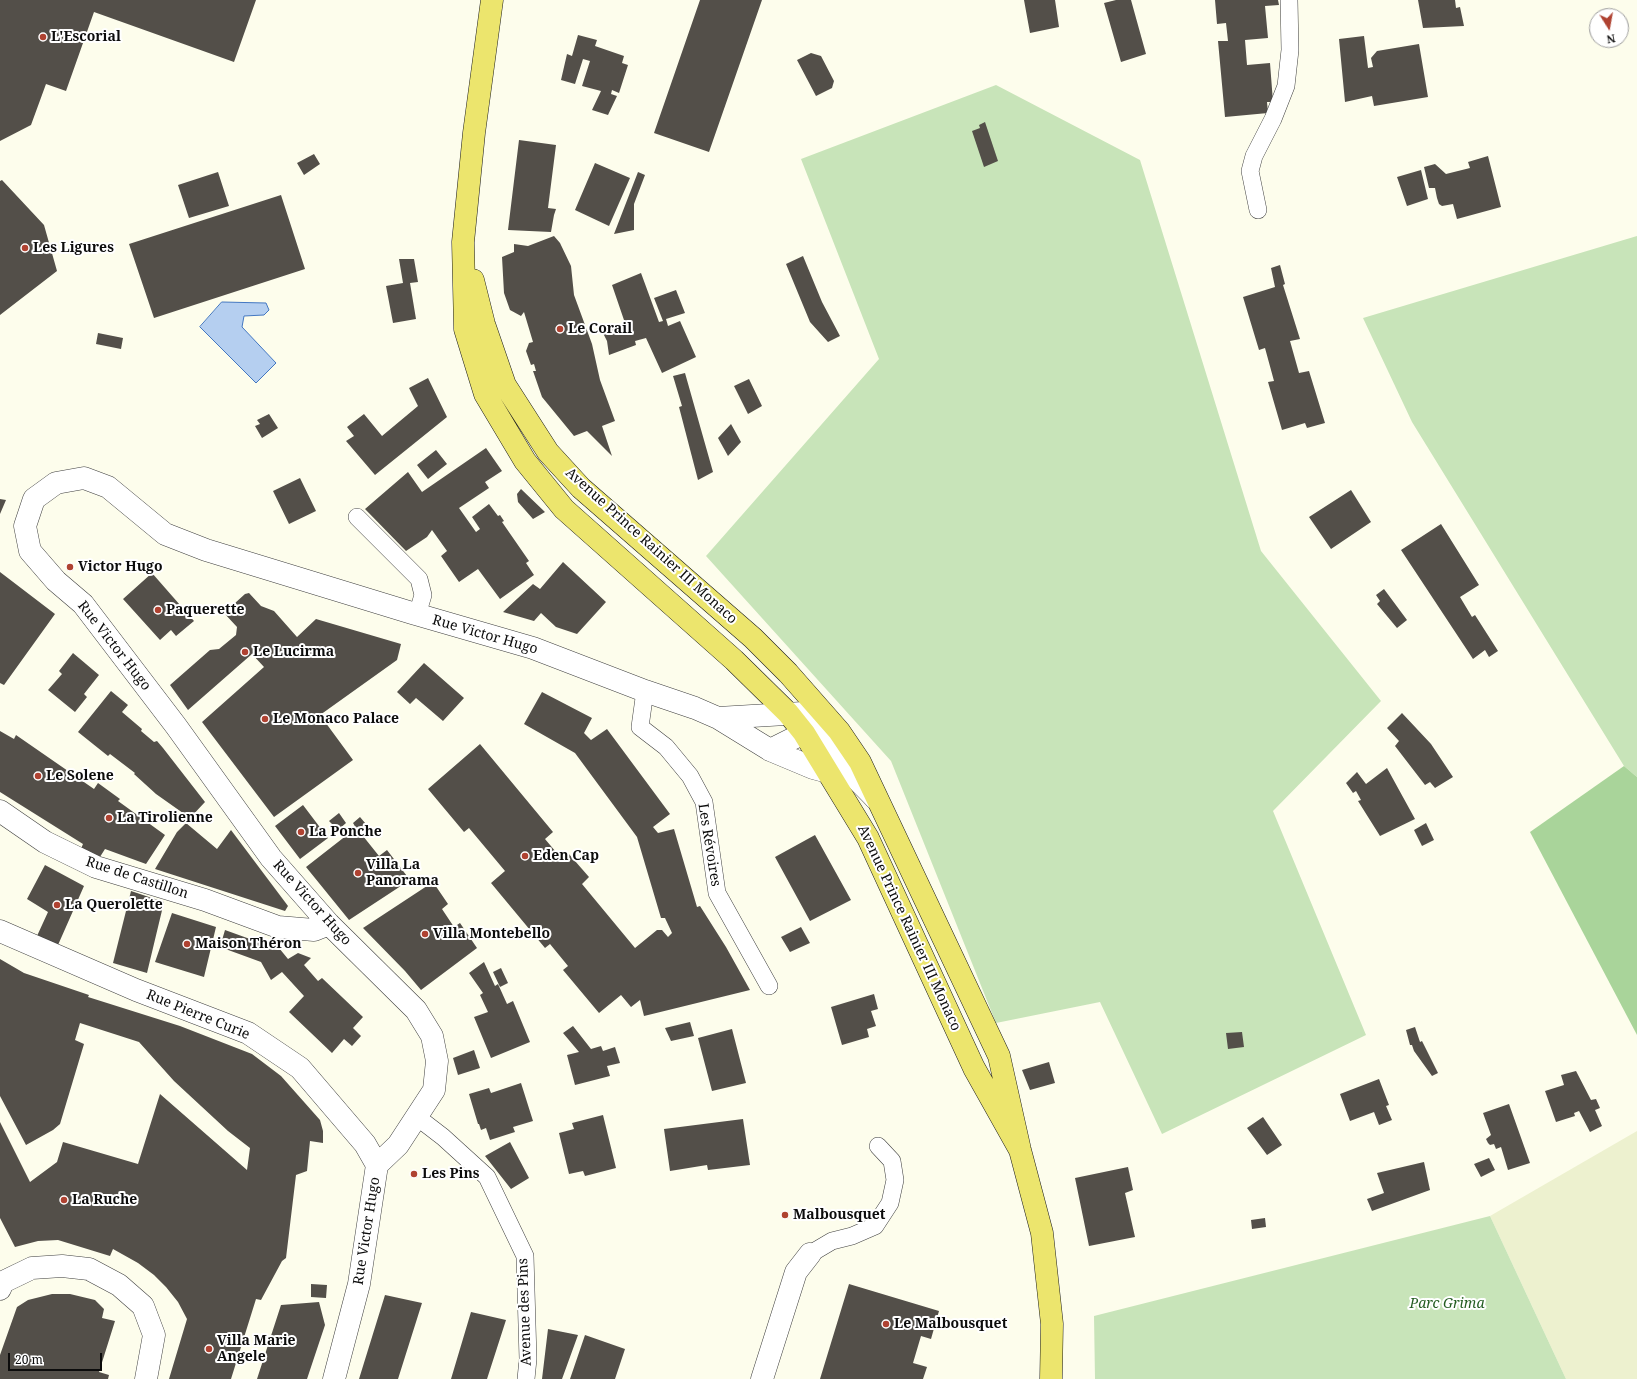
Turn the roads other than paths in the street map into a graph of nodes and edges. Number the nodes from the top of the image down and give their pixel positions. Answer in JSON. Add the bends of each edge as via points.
{"nodes":[{"id":1,"x":492,"y":0,"type":"edge"},
{"id":2,"x":1289,"y":0,"type":"edge"},
{"id":3,"x":1258,"y":210,"type":"dead end"},
{"id":4,"x":463,"y":242,"type":"junction"},
{"id":5,"x":555,"y":459,"type":"junction"},
{"id":6,"x":535,"y":473,"type":"junction"},
{"id":7,"x":357,"y":517,"type":"dead end"},
{"id":8,"x":417,"y":615,"type":"junction"},
{"id":9,"x":788,"y":673,"type":"junction"},
{"id":10,"x":644,"y":691,"type":"junction"},
{"id":11,"x":718,"y":718,"type":"junction"},
{"id":12,"x":798,"y":720,"type":"junction"},
{"id":13,"x":770,"y":750,"type":"junction"},
{"id":14,"x":828,"y":772,"type":"junction"},
{"id":15,"x":878,"y":801,"type":"junction"},
{"id":16,"x":0,"y":811,"type":"edge"},
{"id":17,"x":329,"y":924,"type":"junction"},
{"id":18,"x":0,"y":931,"type":"edge"},
{"id":19,"x":770,"y":986,"type":"dead end"},
{"id":20,"x":417,"y":1117,"type":"junction"},
{"id":21,"x":878,"y":1146,"type":"dead end"},
{"id":22,"x":1020,"y":1150,"type":"junction"},
{"id":23,"x":377,"y":1165,"type":"junction"},
{"id":24,"x":810,"y":1254,"type":"joint"},
{"id":25,"x":0,"y":1289,"type":"edge"},
{"id":26,"x":146,"y":1379,"type":"edge"},
{"id":27,"x":334,"y":1379,"type":"edge"},
{"id":28,"x":526,"y":1379,"type":"edge"},
{"id":29,"x":762,"y":1379,"type":"edge"},
{"id":30,"x":1051,"y":1379,"type":"edge"}],
"edges":[{"from":1,"to":4,"type":"main road","name":"Avenue Prince Rainier III Monaco","via":[[474,133]]},
{"from":2,"to":3,"type":"lane","via":[[1290,50],[1286,86],[1254,156],[1250,171]]},
{"from":4,"to":5,"type":"main road","name":"Avenue Prince Rainier III Monaco","via":[[484,324],[505,385]]},
{"from":4,"to":6,"type":"main road","name":"Avenue Prince Rainier III Monaco","via":[[465,329],[485,394],[525,461]]},
{"from":5,"to":6,"type":"main road"},
{"from":5,"to":9,"type":"main road","name":"Avenue Prince Rainier III Monaco","via":[[582,488],[753,638]]},
{"from":6,"to":12,"type":"main road","name":"Avenue Prince Rainier III Monaco","via":[[564,509]]},
{"from":7,"to":8,"type":"lane","via":[[419,579],[423,595]]},
{"from":8,"to":10,"type":"street","name":"Rue Victor Hugo","via":[[534,648]]},
{"from":8,"to":17,"type":"street","name":"Rue Victor Hugo","via":[[265,569],[165,534],[108,486],[84,478],[56,483],[34,499],[25,526],[30,551],[56,581],[83,604],[176,726],[271,858]]},
{"from":9,"to":12,"type":"main road","via":[[790,694]]},
{"from":9,"to":15,"type":"main road","name":"Avenue Prince Rainier III Monaco","via":[[839,731],[860,762]]},
{"from":10,"to":11,"type":"street","name":"Rue Victor Hugo"},
{"from":10,"to":19,"type":"lane","name":"Les Révoires","via":[[640,727],[666,747],[690,776],[704,802],[717,892]]},
{"from":11,"to":12,"type":"street","name":"Rue Victor Hugo"},
{"from":11,"to":13,"type":"street","name":"Rue Victor Hugo"},
{"from":12,"to":13,"type":"street"},
{"from":12,"to":14,"type":"main road","name":"Avenue Prince Rainier III Monaco"},
{"from":12,"to":15,"type":"street","name":"Avenue Prince Rainier III Monaco","via":[[811,718],[841,762]]},
{"from":13,"to":14,"type":"street","name":"Rue Victor Hugo"},
{"from":14,"to":22,"type":"main road","name":"Avenue Prince Rainier III Monaco","via":[[868,838],[974,1068]]},
{"from":15,"to":22,"type":"main road","name":"Avenue Prince Rainier III Monaco","via":[[999,1056]]},
{"from":16,"to":17,"type":"street","name":"Rue de Castillon","via":[[45,842],[96,867],[205,900],[278,927],[314,930]]},
{"from":17,"to":20,"type":"street","name":"Rue Victor Hugo","via":[[416,1010],[432,1036],[437,1061],[434,1090]]},
{"from":18,"to":23,"type":"street","name":"Rue Pierre Curie","via":[[136,990],[248,1033],[300,1068],[365,1144]]},
{"from":20,"to":23,"type":"street","name":"Rue Victor Hugo","via":[[398,1145]]},
{"from":20,"to":28,"type":"lane","name":"Avenue des Pins","via":[[488,1177],[525,1256],[528,1359]]},
{"from":21,"to":24,"type":"lane","via":[[892,1161],[895,1180],[890,1203],[875,1226],[832,1241]]},
{"from":22,"to":30,"type":"main road","name":"Avenue Prince Rainier III Monaco","via":[[1042,1233],[1052,1324]]},
{"from":23,"to":27,"type":"street","name":"Rue Victor Hugo","via":[[359,1284]]},
{"from":24,"to":29,"type":"street","via":[[796,1272]]},
{"from":25,"to":26,"type":"street","via":[[3,1282],[32,1268],[62,1266],[89,1269],[119,1285],[143,1306],[154,1336]]}]}
